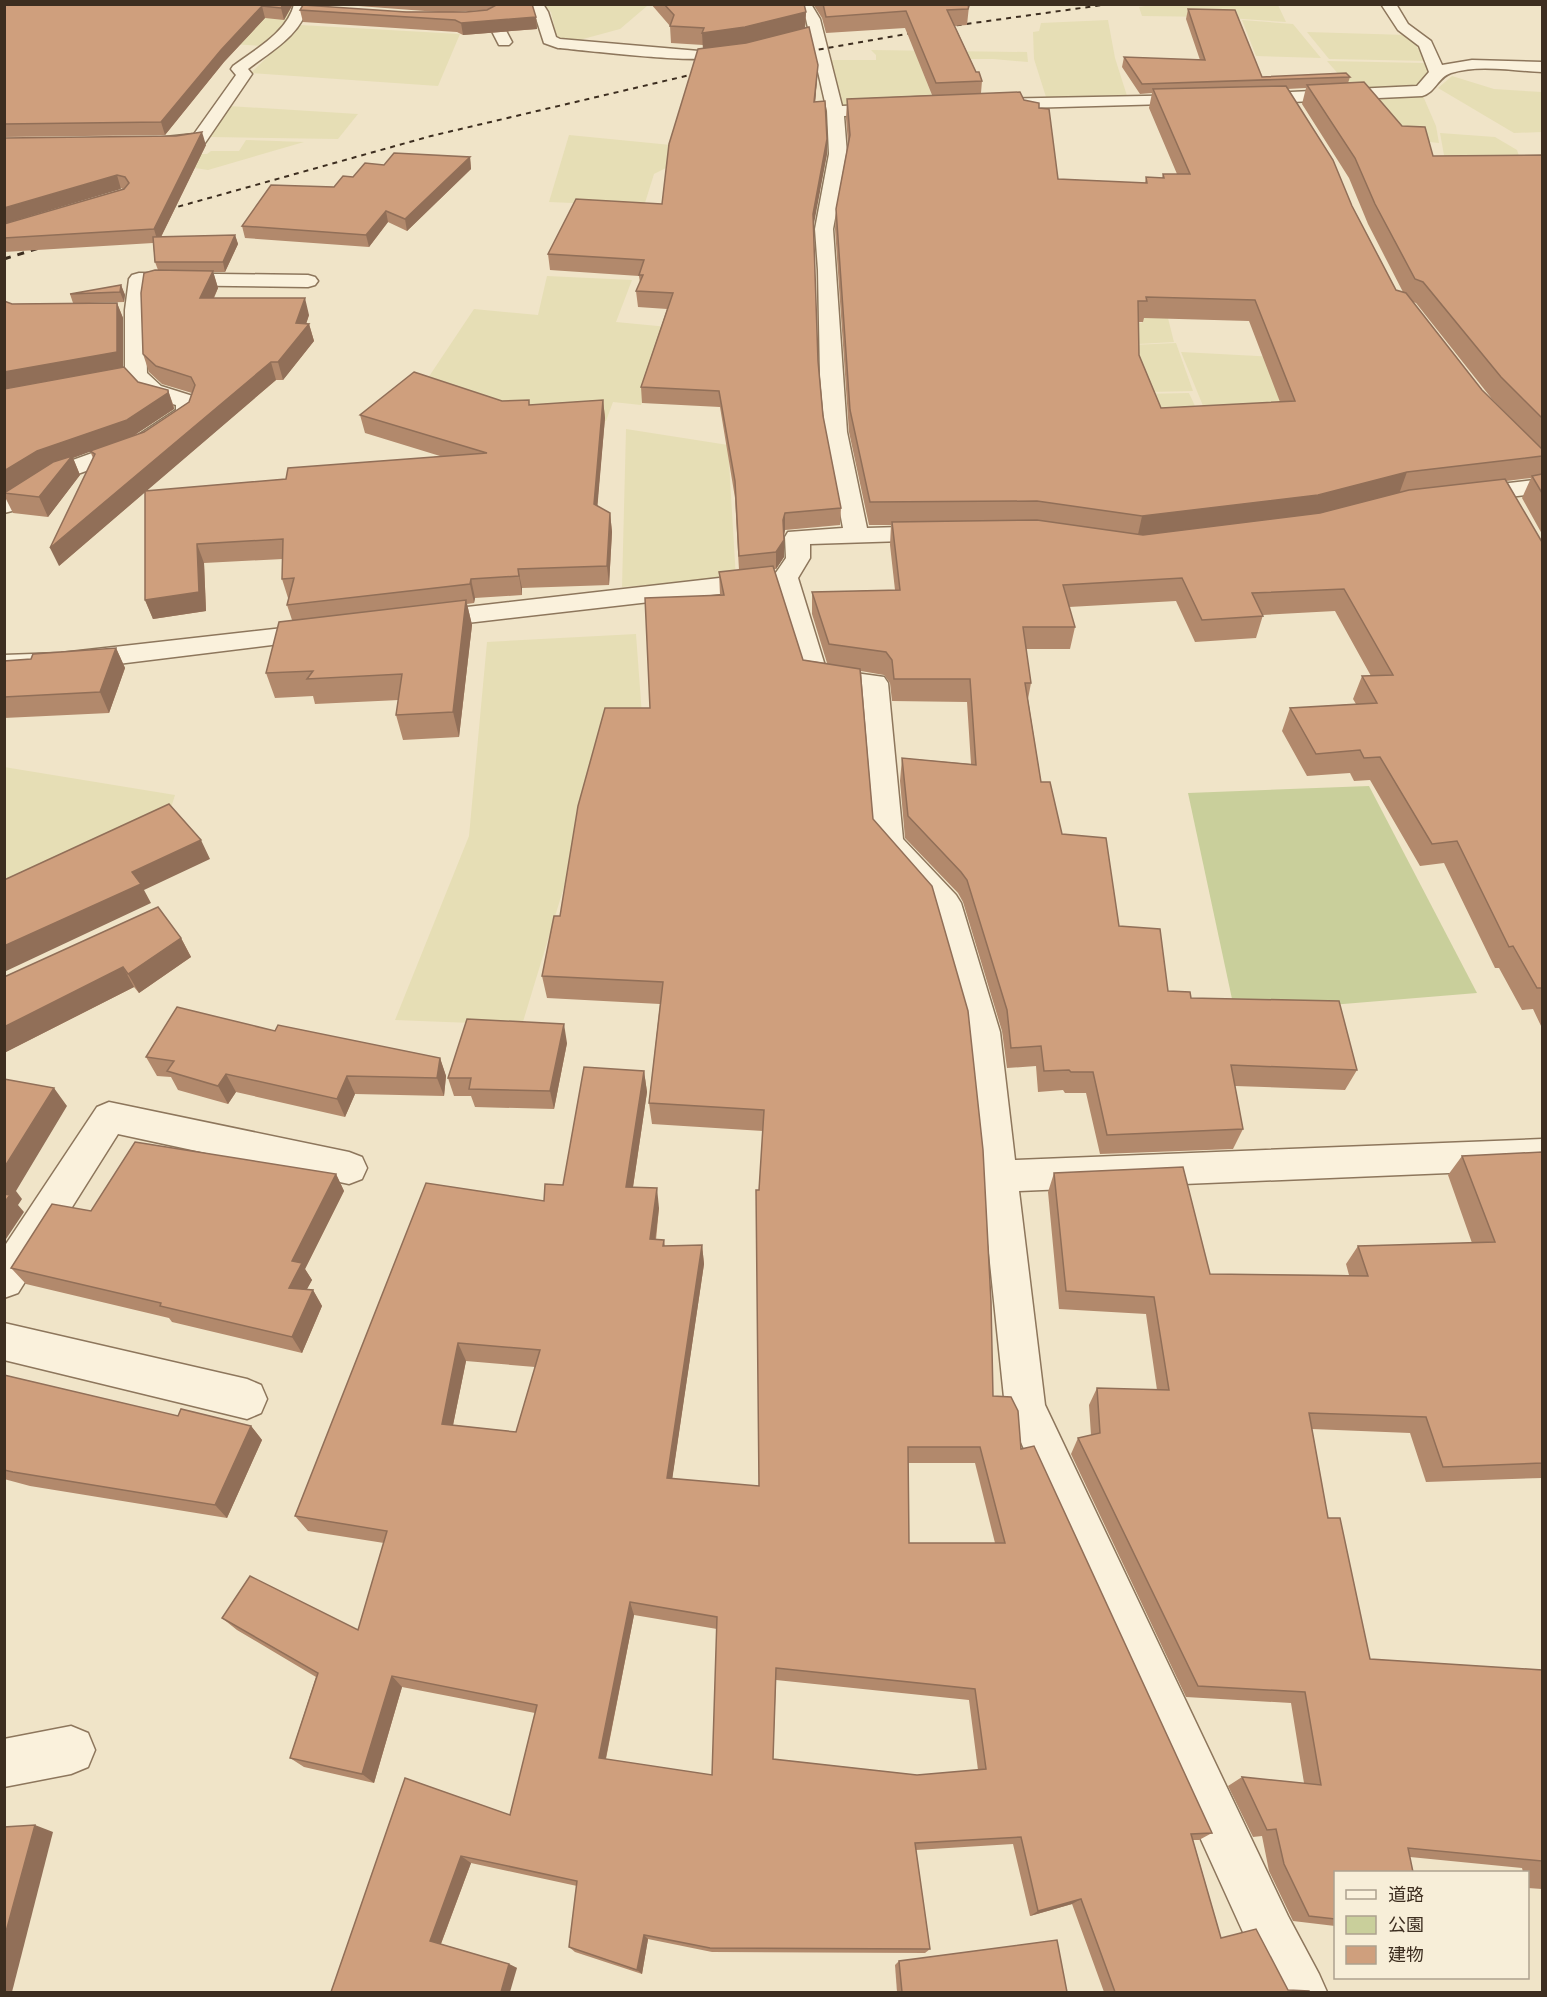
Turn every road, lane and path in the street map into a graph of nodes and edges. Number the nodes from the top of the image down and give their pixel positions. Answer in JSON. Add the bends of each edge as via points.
{"nodes":[{"id":1,"x":535,"y":4,"type":"edge"},
{"id":2,"x":803,"y":4,"type":"edge"},
{"id":3,"x":1388,"y":4,"type":"edge"},
{"id":4,"x":305,"y":9,"type":"edge"},
{"id":5,"x":489,"y":10,"type":"edge"},
{"id":6,"x":470,"y":18,"type":"edge"},
{"id":7,"x":504,"y":42,"type":"dead end"},
{"id":8,"x":762,"y":47,"type":"edge"},
{"id":9,"x":1542,"y":67,"type":"edge"},
{"id":10,"x":1437,"y":73,"type":"junction"},
{"id":11,"x":1287,"y":98,"type":"junction"},
{"id":12,"x":1211,"y":99,"type":"edge"},
{"id":13,"x":1235,"y":99,"type":"edge"},
{"id":14,"x":975,"y":105,"type":"edge"},
{"id":15,"x":905,"y":108,"type":"edge"},
{"id":16,"x":835,"y":111,"type":"junction"},
{"id":17,"x":1300,"y":117,"type":"edge"},
{"id":18,"x":145,"y":142,"type":"edge"},
{"id":19,"x":308,"y":281,"type":"dead end"},
{"id":20,"x":112,"y":310,"type":"edge"},
{"id":21,"x":135,"y":310,"type":"junction"},
{"id":22,"x":136,"y":374,"type":"junction"},
{"id":23,"x":114,"y":378,"type":"edge"},
{"id":24,"x":1542,"y":486,"type":"edge"},
{"id":25,"x":1445,"y":497,"type":"edge"},
{"id":26,"x":4,"y":506,"type":"edge"},
{"id":27,"x":962,"y":533,"type":"edge"},
{"id":28,"x":856,"y":534,"type":"junction"},
{"id":29,"x":785,"y":578,"type":"junction"},
{"id":30,"x":404,"y":622,"type":"edge"},
{"id":31,"x":345,"y":629,"type":"edge"},
{"id":32,"x":4,"y":664,"type":"edge"},
{"id":33,"x":1542,"y":1154,"type":"edge"},
{"id":34,"x":349,"y":1168,"type":"dead end"},
{"id":35,"x":998,"y":1176,"type":"junction"},
{"id":36,"x":4,"y":1281,"type":"edge"},
{"id":37,"x":4,"y":1341,"type":"edge"},
{"id":38,"x":247,"y":1399,"type":"dead end"},
{"id":39,"x":71,"y":1750,"type":"dead end"},
{"id":40,"x":4,"y":1763,"type":"edge"},
{"id":41,"x":1301,"y":1992,"type":"edge"}],
"edges":[{"from":1,"to":8,"type":"street","via":[[549,40],[558,43],[699,56]]},
{"from":2,"to":16,"type":"street","via":[[813,19],[810,33]]},
{"from":3,"to":10,"type":"street","via":[[1403,27],[1426,44]]},
{"from":4,"to":18,"type":"street","via":[[286,32],[239,69],[244,74],[199,140]]},
{"from":5,"to":6,"type":"street"},
{"from":5,"to":7,"type":"street"},
{"from":9,"to":10,"type":"street","via":[[1454,67]]},
{"from":10,"to":11,"type":"street","via":[[1422,92]]},
{"from":11,"to":13,"type":"street"},
{"from":11,"to":17,"type":"street"},
{"from":12,"to":14,"type":"street"},
{"from":15,"to":16,"type":"street"},
{"from":16,"to":28,"type":"street","via":[[838,154],[824,229],[831,376],[836,432]]},
{"from":19,"to":21,"type":"street","via":[[140,279]]},
{"from":20,"to":21,"type":"street"},
{"from":21,"to":22,"type":"street"},
{"from":22,"to":23,"type":"street"},
{"from":22,"to":26,"type":"street","via":[[153,391],[188,402],[186,413],[141,443],[53,475]]},
{"from":24,"to":25,"type":"street","via":[[1509,501]]},
{"from":27,"to":28,"type":"street"},
{"from":28,"to":29,"type":"street","via":[[797,537],[798,558]]},
{"from":29,"to":30,"type":"street"},
{"from":29,"to":35,"type":"street","via":[[815,676],[874,683],[888,842],[945,903],[983,1032]]},
{"from":31,"to":32,"type":"street","via":[[61,662]]},
{"from":33,"to":35,"type":"street"},
{"from":34,"to":36,"type":"street","via":[[109,1117]]},
{"from":35,"to":41,"type":"street","via":[[1025,1407],[1270,1934]]},
{"from":37,"to":38,"type":"street"},
{"from":39,"to":40,"type":"street"}]}
